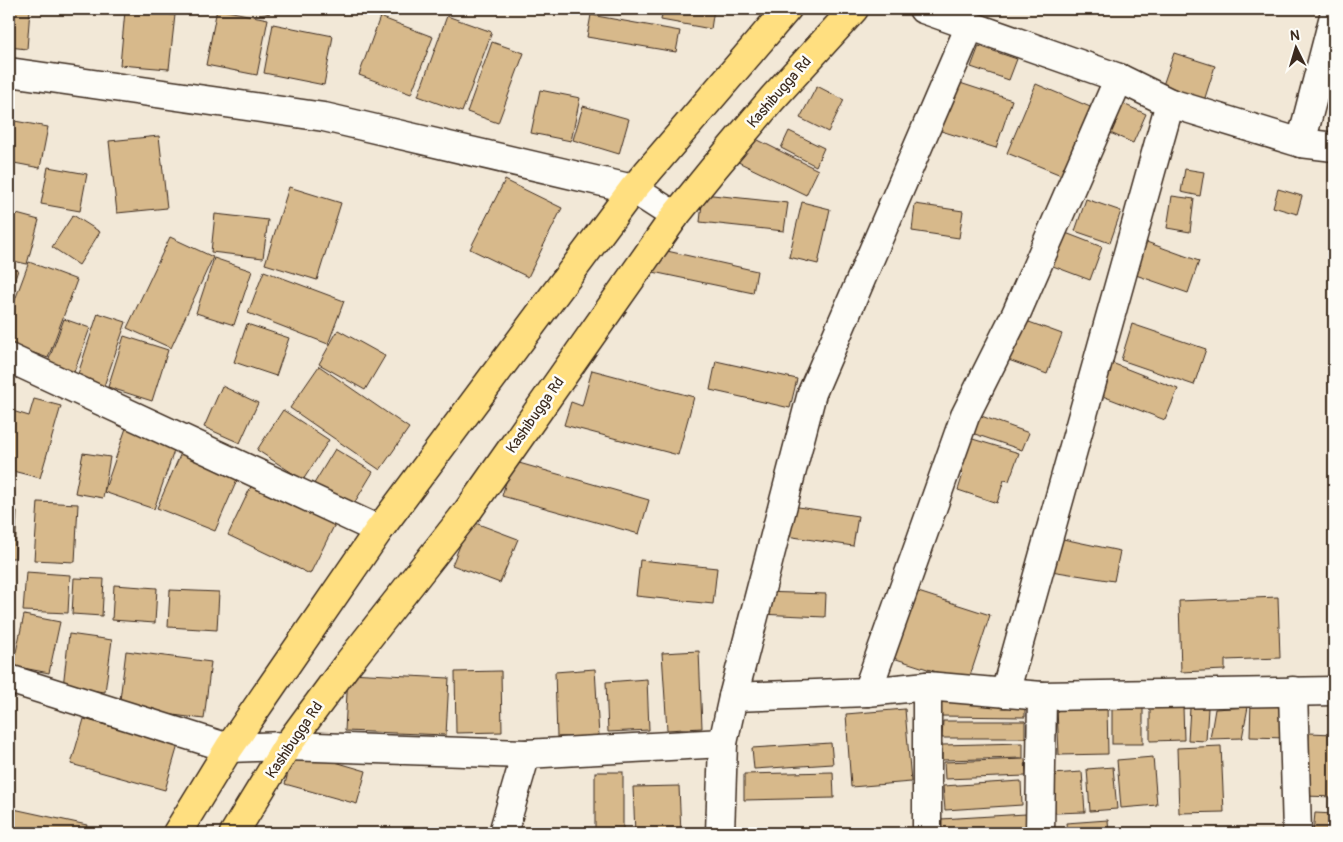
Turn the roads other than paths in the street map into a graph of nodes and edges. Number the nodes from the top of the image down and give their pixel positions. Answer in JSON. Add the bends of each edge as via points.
{"nodes":[{"id":1,"x":787,"y":9,"type":"edge"},
{"id":2,"x":854,"y":9,"type":"edge"},
{"id":3,"x":922,"y":9,"type":"edge"},
{"id":4,"x":1334,"y":16,"type":"edge"},
{"id":5,"x":970,"y":26,"type":"junction"},
{"id":6,"x":9,"y":72,"type":"edge"},
{"id":7,"x":1118,"y":78,"type":"junction"},
{"id":8,"x":1170,"y":103,"type":"junction"},
{"id":9,"x":1302,"y":143,"type":"junction"},
{"id":10,"x":1334,"y":147,"type":"edge"},
{"id":11,"x":633,"y":188,"type":"junction"},
{"id":12,"x":675,"y":216,"type":"junction"},
{"id":13,"x":9,"y":358,"type":"edge"},
{"id":14,"x":379,"y":530,"type":"junction"},
{"id":15,"x":9,"y":679,"type":"edge"},
{"id":16,"x":927,"y":686,"type":"junction"},
{"id":17,"x":1293,"y":690,"type":"junction"},
{"id":18,"x":1334,"y":691,"type":"edge"},
{"id":19,"x":867,"y":692,"type":"junction"},
{"id":20,"x":1005,"y":693,"type":"junction"},
{"id":21,"x":1042,"y":696,"type":"junction"},
{"id":22,"x":732,"y":697,"type":"junction"},
{"id":23,"x":723,"y":743,"type":"junction"},
{"id":24,"x":287,"y":746,"type":"junction"},
{"id":25,"x":229,"y":748,"type":"junction"},
{"id":26,"x":526,"y":754,"type":"junction"},
{"id":27,"x":177,"y":833,"type":"edge"},
{"id":28,"x":234,"y":833,"type":"edge"},
{"id":29,"x":503,"y":833,"type":"edge"},
{"id":30,"x":720,"y":833,"type":"edge"},
{"id":31,"x":927,"y":833,"type":"edge"},
{"id":32,"x":1040,"y":833,"type":"edge"},
{"id":33,"x":1297,"y":833,"type":"edge"}],
"edges":[{"from":1,"to":11,"type":"main road"},
{"from":2,"to":12,"type":"main road","name":"Kashibugga Rd","via":[[772,99]]},
{"from":3,"to":5,"type":"street"},
{"from":4,"to":9,"type":"street"},
{"from":5,"to":7,"type":"street"},
{"from":5,"to":22,"type":"street","via":[[812,392]]},
{"from":6,"to":11,"type":"street","via":[[324,117]]},
{"from":7,"to":8,"type":"street"},
{"from":7,"to":19,"type":"street","via":[[1016,314],[965,416]]},
{"from":8,"to":9,"type":"street"},
{"from":8,"to":20,"type":"street"},
{"from":9,"to":10,"type":"street"},
{"from":11,"to":12,"type":"street"},
{"from":11,"to":14,"type":"main road"},
{"from":12,"to":24,"type":"main road","name":"Kashibugga Rd","via":[[467,512]]},
{"from":13,"to":14,"type":"street"},
{"from":14,"to":25,"type":"main road"},
{"from":15,"to":25,"type":"street"},
{"from":16,"to":19,"type":"street"},
{"from":16,"to":20,"type":"street"},
{"from":16,"to":31,"type":"street"},
{"from":17,"to":18,"type":"street"},
{"from":17,"to":21,"type":"street"},
{"from":17,"to":33,"type":"street"},
{"from":19,"to":22,"type":"street"},
{"from":20,"to":21,"type":"street"},
{"from":21,"to":32,"type":"street"},
{"from":22,"to":23,"type":"street"},
{"from":23,"to":26,"type":"street"},
{"from":23,"to":30,"type":"street"},
{"from":24,"to":25,"type":"street"},
{"from":24,"to":26,"type":"street"},
{"from":24,"to":28,"type":"main road","name":"Kashibugga Rd"},
{"from":25,"to":27,"type":"main road"},
{"from":26,"to":29,"type":"street"}]}
